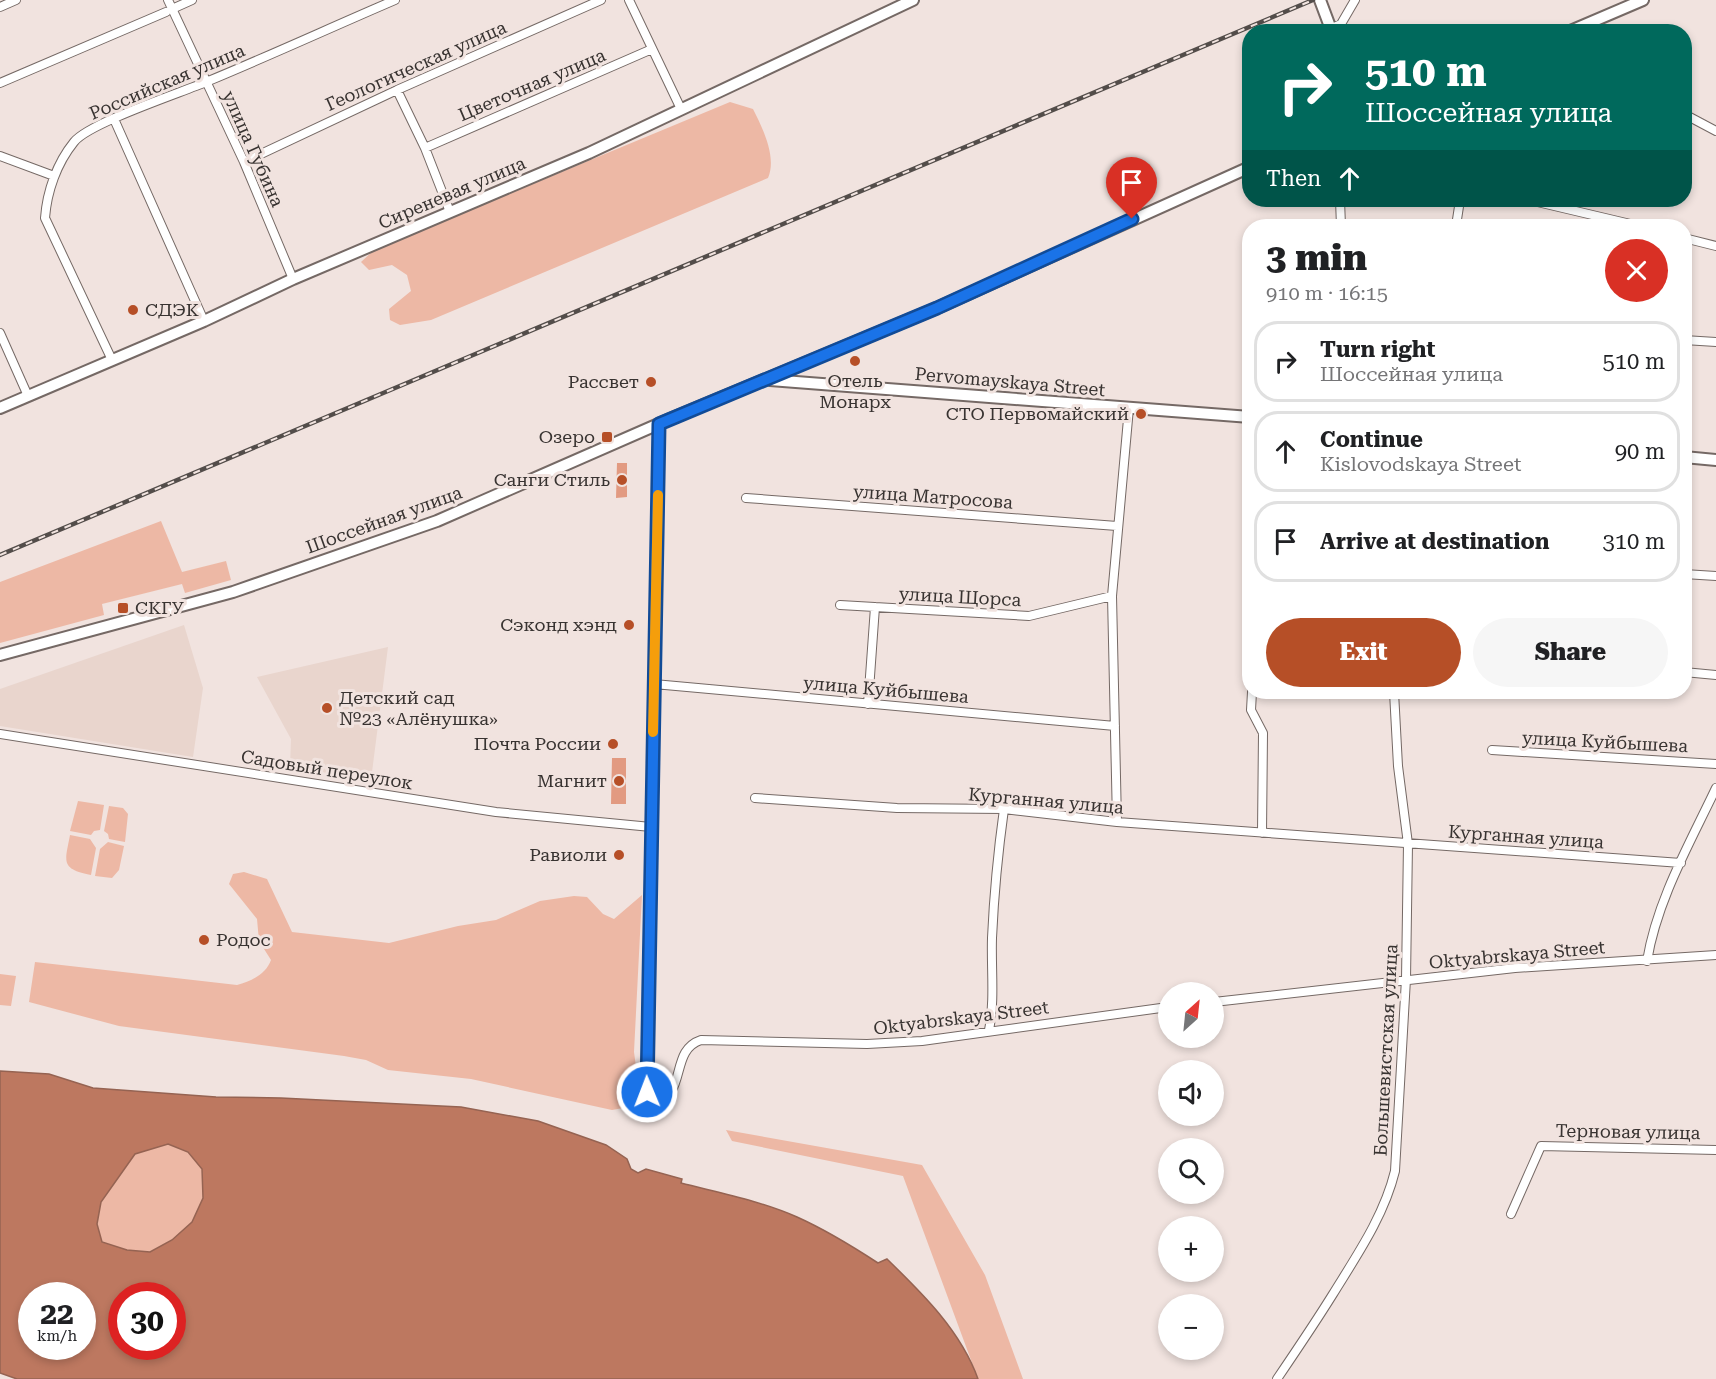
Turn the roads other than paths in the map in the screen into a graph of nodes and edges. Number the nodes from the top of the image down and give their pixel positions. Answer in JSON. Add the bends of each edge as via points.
{"nodes":[{"id":1,"x":16,"y":0,"type":"edge"},
{"id":2,"x":168,"y":0,"type":"edge"},
{"id":3,"x":192,"y":0,"type":"edge"},
{"id":4,"x":395,"y":0,"type":"edge"},
{"id":5,"x":601,"y":0,"type":"edge"},
{"id":6,"x":629,"y":0,"type":"edge"},
{"id":7,"x":913,"y":0,"type":"edge"},
{"id":8,"x":1320,"y":0,"type":"edge"},
{"id":9,"x":1355,"y":0,"type":"edge"},
{"id":10,"x":1643,"y":0,"type":"edge"},
{"id":11,"x":0,"y":7,"type":"edge"},
{"id":12,"x":169,"y":11,"type":"junction"},
{"id":13,"x":1330,"y":24,"type":"edge"},
{"id":14,"x":1341,"y":24,"type":"edge"},
{"id":15,"x":1587,"y":24,"type":"edge"},
{"id":16,"x":652,"y":49,"type":"junction"},
{"id":17,"x":206,"y":82,"type":"junction"},
{"id":18,"x":0,"y":83,"type":"edge"},
{"id":19,"x":397,"y":90,"type":"junction"},
{"id":20,"x":681,"y":109,"type":"junction"},
{"id":21,"x":1692,"y":118,"type":"edge"},
{"id":22,"x":114,"y":119,"type":"junction"},
{"id":23,"x":1716,"y":131,"type":"edge"},
{"id":24,"x":425,"y":148,"type":"junction"},
{"id":25,"x":0,"y":156,"type":"edge"},
{"id":26,"x":244,"y":162,"type":"junction"},
{"id":27,"x":1242,"y":171,"type":"edge"},
{"id":28,"x":54,"y":176,"type":"junction"},
{"id":29,"x":1559,"y":207,"type":"edge"},
{"id":30,"x":450,"y":212,"type":"junction"},
{"id":31,"x":1609,"y":219,"type":"edge"},
{"id":32,"x":1692,"y":240,"type":"edge"},
{"id":33,"x":1716,"y":246,"type":"edge"},
{"id":34,"x":293,"y":279,"type":"junction"},
{"id":35,"x":204,"y":321,"type":"junction"},
{"id":36,"x":0,"y":333,"type":"edge"},
{"id":37,"x":1692,"y":340,"type":"edge"},
{"id":38,"x":1716,"y":342,"type":"edge"},
{"id":39,"x":112,"y":360,"type":"junction"},
{"id":40,"x":767,"y":380,"type":"junction"},
{"id":41,"x":28,"y":396,"type":"junction"},
{"id":42,"x":0,"y":408,"type":"edge"},
{"id":43,"x":1129,"y":408,"type":"junction"},
{"id":44,"x":1242,"y":416,"type":"edge"},
{"id":45,"x":659,"y":424,"type":"junction"},
{"id":46,"x":1692,"y":458,"type":"edge"},
{"id":47,"x":1716,"y":460,"type":"edge"},
{"id":48,"x":746,"y":498,"type":"dead end"},
{"id":49,"x":1117,"y":526,"type":"junction"},
{"id":50,"x":1692,"y":574,"type":"edge"},
{"id":51,"x":1716,"y":576,"type":"edge"},
{"id":52,"x":1112,"y":596,"type":"junction"},
{"id":53,"x":840,"y":604,"type":"dead end"},
{"id":54,"x":875,"y":607,"type":"junction"},
{"id":55,"x":0,"y":655,"type":"edge"},
{"id":56,"x":1692,"y":673,"type":"edge"},
{"id":57,"x":1716,"y":675,"type":"edge"},
{"id":58,"x":654,"y":684,"type":"junction"},
{"id":59,"x":1252,"y":699,"type":"edge"},
{"id":60,"x":1394,"y":699,"type":"edge"},
{"id":61,"x":868,"y":704,"type":"junction"},
{"id":62,"x":1115,"y":726,"type":"junction"},
{"id":63,"x":0,"y":734,"type":"edge"},
{"id":64,"x":1492,"y":750,"type":"dead end"},
{"id":65,"x":1716,"y":764,"type":"edge"},
{"id":66,"x":1716,"y":788,"type":"edge"},
{"id":67,"x":756,"y":798,"type":"dead end"},
{"id":68,"x":1004,"y":808,"type":"junction"},
{"id":69,"x":1117,"y":822,"type":"junction"},
{"id":70,"x":651,"y":827,"type":"junction"},
{"id":71,"x":1262,"y":833,"type":"junction"},
{"id":72,"x":1408,"y":844,"type":"junction"},
{"id":73,"x":1680,"y":863,"type":"junction"},
{"id":74,"x":1716,"y":955,"type":"edge"},
{"id":75,"x":1647,"y":961,"type":"junction"},
{"id":76,"x":1406,"y":979,"type":"junction"},
{"id":77,"x":1224,"y":1001,"type":"edge"},
{"id":78,"x":1158,"y":1008,"type":"edge"},
{"id":79,"x":989,"y":1030,"type":"junction"},
{"id":80,"x":1716,"y":1150,"type":"edge"},
{"id":81,"x":1511,"y":1214,"type":"dead end"},
{"id":82,"x":1277,"y":1379,"type":"edge"}],
"edges":[{"from":1,"to":11,"type":"street"},
{"from":2,"to":12,"type":"street","name":"улица Губина"},
{"from":3,"to":12,"type":"street"},
{"from":4,"to":17,"type":"street","name":"Российская улица"},
{"from":5,"to":19,"type":"street","name":"Геологическая улица"},
{"from":6,"to":16,"type":"street"},
{"from":7,"to":20,"type":"street","name":"Сиреневая улица"},
{"from":8,"to":13,"type":"street"},
{"from":9,"to":14,"type":"street"},
{"from":10,"to":15,"type":"street"},
{"from":12,"to":17,"type":"street","name":"улица Губина"},
{"from":12,"to":18,"type":"street"},
{"from":16,"to":20,"type":"street"},
{"from":16,"to":24,"type":"street","name":"Цветочная улица"},
{"from":17,"to":22,"type":"street","name":"Российская улица"},
{"from":17,"to":26,"type":"street","name":"улица Губина"},
{"from":19,"to":24,"type":"street"},
{"from":19,"to":26,"type":"street","name":"Геологическая улица"},
{"from":20,"to":30,"type":"street","name":"Сиреневая улица"},
{"from":21,"to":23,"type":"street"},
{"from":22,"to":28,"type":"street","name":"Российская улица","via":[[74,141]]},
{"from":22,"to":35,"type":"street"},
{"from":24,"to":30,"type":"street"},
{"from":25,"to":28,"type":"street"},
{"from":26,"to":34,"type":"street","name":"улица Губина"},
{"from":27,"to":40,"type":"street","name":"Шоссейная улица"},
{"from":28,"to":39,"type":"street","name":"Российская улица","via":[[45,218]]},
{"from":29,"to":31,"type":"street"},
{"from":30,"to":34,"type":"street","name":"Сиреневая улица"},
{"from":32,"to":33,"type":"street"},
{"from":34,"to":35,"type":"street","name":"Сиреневая улица"},
{"from":35,"to":39,"type":"street","name":"Сиреневая улица"},
{"from":36,"to":41,"type":"street"},
{"from":37,"to":38,"type":"street"},
{"from":39,"to":41,"type":"street","name":"Сиреневая улица"},
{"from":40,"to":43,"type":"street","name":"Pervomayskaya Street"},
{"from":40,"to":45,"type":"street","name":"Шоссейная улица"},
{"from":41,"to":42,"type":"street","name":"Сиреневая улица"},
{"from":43,"to":44,"type":"street","name":"Pervomayskaya Street"},
{"from":43,"to":49,"type":"street"},
{"from":45,"to":55,"type":"street","name":"Шоссейная улица","via":[[437,521],[233,592]]},
{"from":45,"to":58,"type":"street"},
{"from":46,"to":47,"type":"street"},
{"from":48,"to":49,"type":"street","name":"улица Матросова"},
{"from":49,"to":52,"type":"street"},
{"from":50,"to":51,"type":"street"},
{"from":52,"to":54,"type":"street","name":"улица Щорса","via":[[1029,616]]},
{"from":52,"to":62,"type":"street"},
{"from":53,"to":54,"type":"street","name":"улица Щорса"},
{"from":54,"to":61,"type":"street"},
{"from":56,"to":57,"type":"street"},
{"from":58,"to":61,"type":"street","name":"улица Куйбышева"},
{"from":58,"to":70,"type":"street"},
{"from":59,"to":71,"type":"street","via":[[1251,710],[1263,733]]},
{"from":60,"to":72,"type":"street","name":"Большевистская улица"},
{"from":61,"to":62,"type":"street","name":"улица Куйбышева"},
{"from":62,"to":69,"type":"street"},
{"from":63,"to":70,"type":"street","name":"Садовый переулок","via":[[496,812]]},
{"from":64,"to":65,"type":"street","name":"улица Куйбышева"},
{"from":66,"to":73,"type":"street"},
{"from":67,"to":68,"type":"street","name":"Курганная улица","via":[[897,808]]},
{"from":68,"to":69,"type":"street","name":"Курганная улица"},
{"from":68,"to":79,"type":"street","via":[[994,881],[993,1009]]},
{"from":69,"to":71,"type":"street","name":"Курганная улица"},
{"from":70,"to":79,"type":"street","name":"Oktyabrskaya Street","via":[[647,1092],[670,1092],[687,1049],[693,1043],[712,1039],[867,1044],[922,1041]]},
{"from":71,"to":72,"type":"street","name":"Курганная улица"},
{"from":72,"to":73,"type":"street","name":"Курганная улица"},
{"from":72,"to":76,"type":"street","name":"Большевистская улица"},
{"from":73,"to":75,"type":"street","via":[[1651,939]]},
{"from":74,"to":75,"type":"street","name":"Oktyabrskaya Street"},
{"from":75,"to":76,"type":"street","name":"Oktyabrskaya Street"},
{"from":76,"to":77,"type":"street","name":"Oktyabrskaya Street"},
{"from":76,"to":82,"type":"street","name":"Большевистская улица","via":[[1395,1171],[1389,1197]]},
{"from":78,"to":79,"type":"street","name":"Oktyabrskaya Street"},
{"from":80,"to":81,"type":"street","name":"Терновая улица","via":[[1541,1146]]}]}
